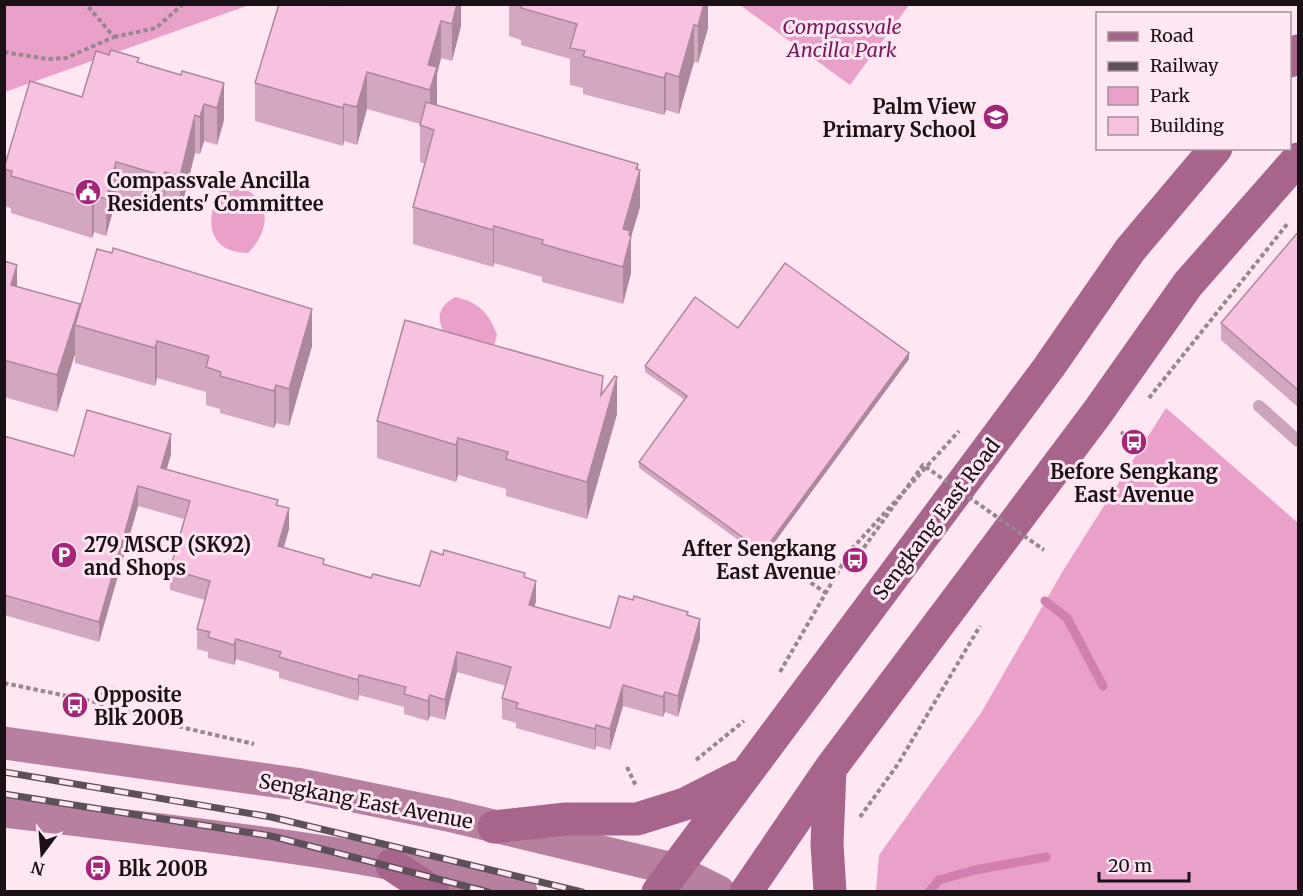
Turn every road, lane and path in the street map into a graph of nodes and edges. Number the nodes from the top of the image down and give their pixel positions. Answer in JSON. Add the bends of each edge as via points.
{"nodes":[{"id":1,"x":86,"y":4,"type":"edge"},
{"id":2,"x":183,"y":4,"type":"edge"},
{"id":3,"x":838,"y":4,"type":"edge"},
{"id":4,"x":859,"y":4,"type":"edge"},
{"id":5,"x":114,"y":37,"type":"junction"},
{"id":6,"x":4,"y":52,"type":"edge"},
{"id":7,"x":1214,"y":150,"type":"edge"},
{"id":8,"x":1299,"y":159,"type":"edge"},
{"id":9,"x":1292,"y":217,"type":"dead end"},
{"id":10,"x":1144,"y":405,"type":"dead end"},
{"id":11,"x":1259,"y":406,"type":"dead end"},
{"id":12,"x":1130,"y":423,"type":"dead end"},
{"id":13,"x":961,"y":429,"type":"dead end"},
{"id":14,"x":1299,"y":441,"type":"edge"},
{"id":15,"x":1115,"y":442,"type":"dead end"},
{"id":16,"x":1035,"y":540,"type":"dead end"},
{"id":17,"x":1028,"y":549,"type":"dead end"},
{"id":18,"x":1044,"y":550,"type":"dead end"},
{"id":19,"x":855,"y":560,"type":"dead end"},
{"id":20,"x":792,"y":570,"type":"dead end"},
{"id":21,"x":826,"y":593,"type":"junction"},
{"id":22,"x":981,"y":625,"type":"dead end"},
{"id":23,"x":774,"y":680,"type":"dead end"},
{"id":24,"x":4,"y":683,"type":"edge"},
{"id":25,"x":114,"y":687,"type":"dead end"},
{"id":26,"x":94,"y":691,"type":"dead end"},
{"id":27,"x":748,"y":717,"type":"dead end"},
{"id":28,"x":4,"y":742,"type":"edge"},
{"id":29,"x":262,"y":745,"type":"dead end"},
{"id":30,"x":693,"y":763,"type":"dead end"},
{"id":31,"x":627,"y":767,"type":"dead end"},
{"id":32,"x":830,"y":769,"type":"junction"},
{"id":33,"x":745,"y":773,"type":"junction"},
{"id":34,"x":634,"y":782,"type":"dead end"},
{"id":35,"x":646,"y":786,"type":"dead end"},
{"id":36,"x":627,"y":792,"type":"dead end"},
{"id":37,"x":4,"y":811,"type":"edge"},
{"id":38,"x":494,"y":827,"type":"junction"},
{"id":39,"x":857,"y":827,"type":"dead end"},
{"id":40,"x":392,"y":865,"type":"junction"},
{"id":41,"x":666,"y":880,"type":"edge"},
{"id":42,"x":433,"y":891,"type":"edge"},
{"id":43,"x":521,"y":891,"type":"edge"},
{"id":44,"x":719,"y":891,"type":"edge"},
{"id":45,"x":746,"y":891,"type":"edge"},
{"id":46,"x":830,"y":891,"type":"edge"}],
"edges":[{"from":1,"to":5,"type":"path"},
{"from":2,"to":5,"type":"path","via":[[156,28]]},
{"from":3,"to":4,"type":"path"},
{"from":5,"to":6,"type":"path","via":[[66,58]]},
{"from":7,"to":33,"type":"main road","name":"Sengkang East Road","via":[[1130,250],[1049,367]]},
{"from":8,"to":32,"type":"main road","via":[[1188,284]]},
{"from":9,"to":10,"type":"path"},
{"from":11,"to":14,"type":"lane"},
{"from":12,"to":15,"type":"path"},
{"from":13,"to":21,"type":"path","via":[[850,551]]},
{"from":16,"to":17,"type":"path"},
{"from":18,"to":19,"type":"path","bridge":true,"via":[[922,465]]},
{"from":20,"to":21,"type":"path"},
{"from":21,"to":23,"type":"path"},
{"from":22,"to":39,"type":"path","via":[[898,764],[859,818]]},
{"from":24,"to":29,"type":"path"},
{"from":25,"to":26,"type":"path","via":[[111,696]]},
{"from":27,"to":30,"type":"path"},
{"from":28,"to":38,"type":"main road","name":"Sengkang East Avenue","via":[[296,784]]},
{"from":31,"to":34,"type":"path"},
{"from":32,"to":45,"type":"main road"},
{"from":32,"to":46,"type":"main road"},
{"from":33,"to":38,"type":"main road","via":[[685,804],[637,819],[566,819]]},
{"from":33,"to":41,"type":"main road","name":"Sengkang East Road"},
{"from":35,"to":36,"type":"path"},
{"from":37,"to":40,"type":"main road","via":[[306,849]]},
{"from":38,"to":41,"type":"main road","name":"Sengkang East Avenue"},
{"from":40,"to":42,"type":"main road"},
{"from":40,"to":43,"type":"main road"},
{"from":41,"to":44,"type":"main road","name":"Sengkang East Avenue"}]}
